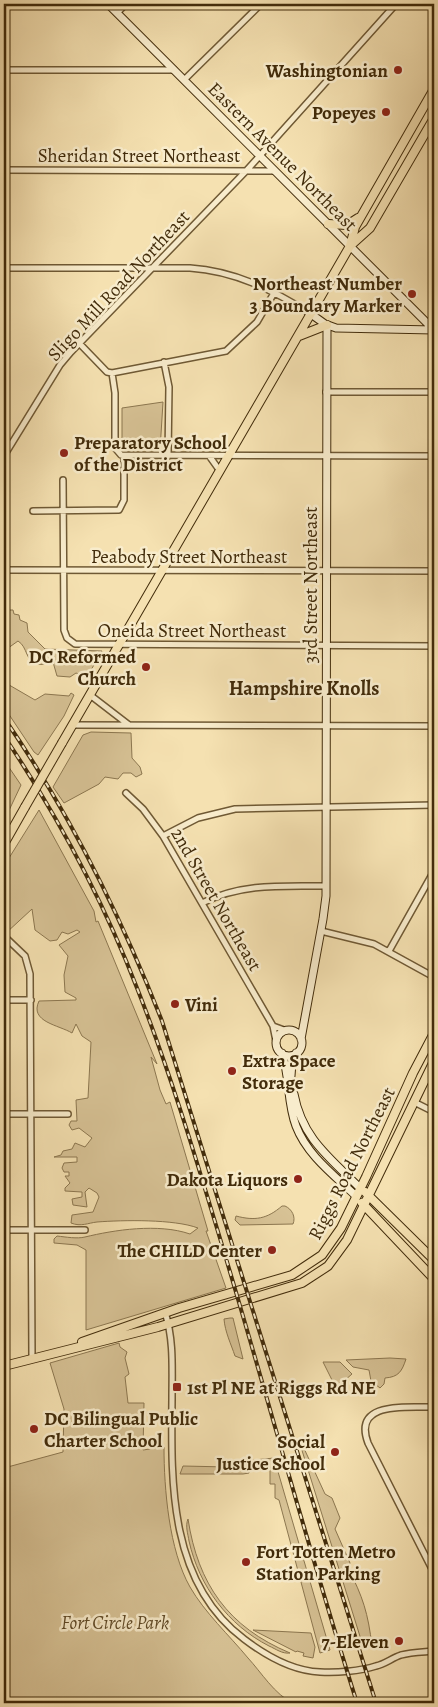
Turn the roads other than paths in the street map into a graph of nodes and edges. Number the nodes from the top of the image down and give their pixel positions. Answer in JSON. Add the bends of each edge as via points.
{"nodes":[{"id":1,"x":8,"y":4,"type":"edge"},
{"id":2,"x":108,"y":4,"type":"edge"},
{"id":3,"x":126,"y":4,"type":"edge"},
{"id":4,"x":261,"y":4,"type":"edge"},
{"id":5,"x":396,"y":4,"type":"edge"},
{"id":6,"x":4,"y":11,"type":"edge"},
{"id":7,"x":117,"y":13,"type":"junction"},
{"id":8,"x":4,"y":70,"type":"edge"},
{"id":9,"x":174,"y":70,"type":"junction"},
{"id":10,"x":184,"y":80,"type":"junction"},
{"id":11,"x":434,"y":89,"type":"edge"},
{"id":12,"x":434,"y":118,"type":"edge"},
{"id":13,"x":259,"y":155,"type":"junction"},
{"id":14,"x":4,"y":170,"type":"edge"},
{"id":15,"x":247,"y":170,"type":"junction"},
{"id":16,"x":274,"y":170,"type":"junction"},
{"id":17,"x":362,"y":215,"type":"junction"},
{"id":18,"x":328,"y":224,"type":"junction"},
{"id":19,"x":355,"y":228,"type":"junction"},
{"id":20,"x":363,"y":234,"type":"junction"},
{"id":21,"x":350,"y":246,"type":"junction"},
{"id":22,"x":4,"y":268,"type":"edge"},
{"id":23,"x":153,"y":268,"type":"junction"},
{"id":24,"x":274,"y":293,"type":"junction"},
{"id":25,"x":311,"y":314,"type":"junction"},
{"id":26,"x":328,"y":325,"type":"junction"},
{"id":27,"x":434,"y":330,"type":"edge"},
{"id":28,"x":298,"y":336,"type":"junction"},
{"id":29,"x":79,"y":343,"type":"junction"},
{"id":30,"x":164,"y":362,"type":"junction"},
{"id":31,"x":112,"y":373,"type":"junction"},
{"id":32,"x":326,"y":392,"type":"junction"},
{"id":33,"x":434,"y":392,"type":"edge"},
{"id":34,"x":4,"y":456,"type":"edge"},
{"id":35,"x":124,"y":456,"type":"junction"},
{"id":36,"x":168,"y":456,"type":"junction"},
{"id":37,"x":229,"y":456,"type":"junction"},
{"id":38,"x":326,"y":456,"type":"junction"},
{"id":39,"x":434,"y":456,"type":"edge"},
{"id":40,"x":210,"y":457,"type":"junction"},
{"id":41,"x":220,"y":471,"type":"junction"},
{"id":42,"x":63,"y":480,"type":"dead end"},
{"id":43,"x":63,"y":510,"type":"junction"},
{"id":44,"x":33,"y":511,"type":"dead end"},
{"id":45,"x":4,"y":570,"type":"edge"},
{"id":46,"x":63,"y":571,"type":"junction"},
{"id":47,"x":162,"y":571,"type":"junction"},
{"id":48,"x":326,"y":571,"type":"junction"},
{"id":49,"x":434,"y":572,"type":"edge"},
{"id":50,"x":119,"y":645,"type":"junction"},
{"id":51,"x":326,"y":646,"type":"junction"},
{"id":52,"x":434,"y":646,"type":"edge"},
{"id":53,"x":90,"y":695,"type":"junction"},
{"id":54,"x":73,"y":725,"type":"junction"},
{"id":55,"x":129,"y":725,"type":"junction"},
{"id":56,"x":326,"y":725,"type":"junction"},
{"id":57,"x":434,"y":726,"type":"edge"},
{"id":58,"x":126,"y":793,"type":"dead end"},
{"id":59,"x":434,"y":805,"type":"edge"},
{"id":60,"x":326,"y":807,"type":"junction"},
{"id":61,"x":163,"y":836,"type":"junction"},
{"id":62,"x":4,"y":844,"type":"edge"},
{"id":63,"x":434,"y":871,"type":"edge"},
{"id":64,"x":326,"y":886,"type":"junction"},
{"id":65,"x":202,"y":903,"type":"junction"},
{"id":66,"x":321,"y":931,"type":"junction"},
{"id":67,"x":4,"y":936,"type":"edge"},
{"id":68,"x":389,"y":951,"type":"junction"},
{"id":69,"x":434,"y":977,"type":"edge"},
{"id":70,"x":4,"y":1000,"type":"edge"},
{"id":71,"x":30,"y":1000,"type":"junction"},
{"id":72,"x":303,"y":1023,"type":"junction"},
{"id":73,"x":273,"y":1026,"type":"junction"},
{"id":74,"x":288,"y":1030,"type":"junction"},
{"id":75,"x":434,"y":1033,"type":"edge"},
{"id":76,"x":302,"y":1039,"type":"junction"},
{"id":77,"x":276,"y":1041,"type":"junction"},
{"id":78,"x":282,"y":1053,"type":"junction"},
{"id":79,"x":296,"y":1053,"type":"junction"},
{"id":80,"x":434,"y":1061,"type":"edge"},
{"id":81,"x":414,"y":1102,"type":"junction"},
{"id":82,"x":434,"y":1112,"type":"edge"},
{"id":83,"x":4,"y":1114,"type":"edge"},
{"id":84,"x":31,"y":1114,"type":"junction"},
{"id":85,"x":68,"y":1114,"type":"dead end"},
{"id":86,"x":360,"y":1188,"type":"junction"},
{"id":87,"x":368,"y":1195,"type":"junction"},
{"id":88,"x":356,"y":1196,"type":"junction"},
{"id":89,"x":364,"y":1206,"type":"junction"},
{"id":90,"x":4,"y":1230,"type":"edge"},
{"id":91,"x":30,"y":1230,"type":"junction"},
{"id":92,"x":85,"y":1230,"type":"dead end"},
{"id":93,"x":434,"y":1260,"type":"edge"},
{"id":94,"x":434,"y":1279,"type":"edge"},
{"id":95,"x":165,"y":1312,"type":"junction"},
{"id":96,"x":169,"y":1323,"type":"junction"},
{"id":97,"x":72,"y":1347,"type":"junction"},
{"id":98,"x":32,"y":1358,"type":"junction"},
{"id":99,"x":4,"y":1366,"type":"edge"},
{"id":100,"x":434,"y":1406,"type":"edge"},
{"id":101,"x":434,"y":1573,"type":"edge"},
{"id":102,"x":434,"y":1651,"type":"edge"}],
"edges":[{"from":1,"to":6,"type":"street"},
{"from":2,"to":7,"type":"street","name":"Eastern Avenue Northeast"},
{"from":3,"to":7,"type":"street"},
{"from":4,"to":10,"type":"street"},
{"from":5,"to":13,"type":"street","name":"Sligo Mill Road Northeast"},
{"from":7,"to":9,"type":"street","name":"Eastern Avenue Northeast"},
{"from":8,"to":9,"type":"street"},
{"from":9,"to":10,"type":"street","name":"Eastern Avenue Northeast"},
{"from":10,"to":13,"type":"street","name":"Eastern Avenue Northeast"},
{"from":11,"to":17,"type":"main road"},
{"from":12,"to":20,"type":"main road","via":[[370,228]]},
{"from":13,"to":15,"type":"street","name":"Sligo Mill Road Northeast"},
{"from":13,"to":16,"type":"street","name":"Eastern Avenue Northeast"},
{"from":14,"to":15,"type":"street","name":"Sheridan Street Northeast"},
{"from":15,"to":16,"type":"street","name":"Sheridan Street Northeast"},
{"from":15,"to":23,"type":"street","name":"Sligo Mill Road Northeast"},
{"from":16,"to":18,"type":"street","name":"Eastern Avenue Northeast"},
{"from":17,"to":18,"type":"main road","via":[[347,225]]},
{"from":17,"to":19,"type":"main road"},
{"from":18,"to":21,"type":"street","name":"Eastern Avenue Northeast"},
{"from":19,"to":20,"type":"main road"},
{"from":19,"to":21,"type":"main road"},
{"from":20,"to":21,"type":"main road"},
{"from":21,"to":25,"type":"main road"},
{"from":21,"to":27,"type":"street","name":"Eastern Avenue Northeast"},
{"from":22,"to":23,"type":"street"},
{"from":23,"to":24,"type":"street","via":[[222,272]]},
{"from":23,"to":29,"type":"street","name":"Sligo Mill Road Northeast"},
{"from":24,"to":25,"type":"street"},
{"from":24,"to":30,"type":"street","via":[[257,322],[226,351]]},
{"from":25,"to":26,"type":"street"},
{"from":25,"to":28,"type":"main road"},
{"from":26,"to":27,"type":"street"},
{"from":26,"to":28,"type":"main road"},
{"from":26,"to":32,"type":"street","name":"3rd Street Northeast"},
{"from":28,"to":37,"type":"main road"},
{"from":29,"to":31,"type":"street","via":[[107,372]]},
{"from":29,"to":34,"type":"street","name":"Sligo Mill Road Northeast","via":[[60,366]]},
{"from":30,"to":31,"type":"street"},
{"from":30,"to":36,"type":"street","via":[[169,388]]},
{"from":31,"to":35,"type":"street","via":[[115,448]]},
{"from":32,"to":33,"type":"street"},
{"from":32,"to":38,"type":"street","name":"3rd Street Northeast"},
{"from":35,"to":36,"type":"street"},
{"from":35,"to":43,"type":"street","via":[[124,500],[119,510]]},
{"from":36,"to":40,"type":"street"},
{"from":37,"to":38,"type":"street"},
{"from":37,"to":40,"type":"street"},
{"from":37,"to":41,"type":"main road"},
{"from":38,"to":39,"type":"street"},
{"from":38,"to":48,"type":"street","name":"3rd Street Northeast"},
{"from":40,"to":41,"type":"street"},
{"from":41,"to":47,"type":"main road"},
{"from":42,"to":43,"type":"street"},
{"from":43,"to":44,"type":"street"},
{"from":43,"to":46,"type":"street"},
{"from":45,"to":46,"type":"street","name":"Peabody Street Northeast"},
{"from":46,"to":47,"type":"street","name":"Peabody Street Northeast"},
{"from":46,"to":50,"type":"street","name":"Oneida Street Northeast","via":[[64,630],[71,642]]},
{"from":47,"to":48,"type":"street","name":"Peabody Street Northeast"},
{"from":47,"to":50,"type":"main road"},
{"from":48,"to":49,"type":"street","name":"Peabody Street Northeast"},
{"from":48,"to":51,"type":"street","name":"3rd Street Northeast"},
{"from":50,"to":51,"type":"street","name":"Oneida Street Northeast"},
{"from":50,"to":53,"type":"main road"},
{"from":51,"to":52,"type":"street","name":"Oneida Street Northeast"},
{"from":51,"to":56,"type":"street","name":"3rd Street Northeast"},
{"from":53,"to":54,"type":"main road"},
{"from":53,"to":55,"type":"street"},
{"from":54,"to":55,"type":"street"},
{"from":54,"to":62,"type":"main road","bridge":true},
{"from":55,"to":56,"type":"street"},
{"from":56,"to":57,"type":"street"},
{"from":56,"to":60,"type":"street","name":"3rd Street Northeast"},
{"from":58,"to":61,"type":"street","name":"2nd Street Northeast"},
{"from":59,"to":60,"type":"street"},
{"from":60,"to":61,"type":"street","via":[[228,810],[191,821]]},
{"from":60,"to":64,"type":"street","name":"3rd Street Northeast"},
{"from":61,"to":65,"type":"street","name":"2nd Street Northeast"},
{"from":63,"to":68,"type":"street"},
{"from":64,"to":65,"type":"street","via":[[251,887],[224,893]]},
{"from":64,"to":66,"type":"street","name":"3rd Street Northeast"},
{"from":65,"to":73,"type":"street","name":"2nd Street Northeast"},
{"from":66,"to":68,"type":"street","via":[[358,938]]},
{"from":66,"to":72,"type":"street","name":"3rd Street Northeast"},
{"from":67,"to":71,"type":"street","via":[[28,963]]},
{"from":68,"to":69,"type":"street"},
{"from":70,"to":71,"type":"street"},
{"from":71,"to":84,"type":"street"},
{"from":72,"to":74,"type":"street"},
{"from":72,"to":76,"type":"street","name":"3rd Street Northeast"},
{"from":73,"to":74,"type":"street"},
{"from":73,"to":77,"type":"street","name":"2nd Street Northeast"},
{"from":74,"to":76,"type":"street"},
{"from":74,"to":77,"type":"street","via":[[278,1034]]},
{"from":75,"to":86,"type":"main road","name":"Riggs Road Northeast"},
{"from":76,"to":79,"type":"street"},
{"from":77,"to":78,"type":"street"},
{"from":78,"to":79,"type":"street","via":[[289,1056]]},
{"from":78,"to":88,"type":"street","via":[[294,1118],[303,1140],[322,1164]]},
{"from":79,"to":86,"type":"street","via":[[290,1070],[302,1123],[315,1143]]},
{"from":80,"to":81,"type":"main road","name":"Riggs Road Northeast"},
{"from":81,"to":82,"type":"street"},
{"from":81,"to":87,"type":"main road","name":"Riggs Road Northeast"},
{"from":83,"to":84,"type":"street"},
{"from":84,"to":85,"type":"street"},
{"from":84,"to":91,"type":"street"},
{"from":86,"to":87,"type":"main road"},
{"from":86,"to":88,"type":"main road","name":"Riggs Road Northeast"},
{"from":87,"to":89,"type":"main road","name":"Riggs Road Northeast"},
{"from":87,"to":93,"type":"main road"},
{"from":88,"to":89,"type":"main road"},
{"from":88,"to":95,"type":"main road","name":"Riggs Road Northeast","via":[[326,1250],[302,1270]]},
{"from":89,"to":94,"type":"main road"},
{"from":89,"to":96,"type":"main road","name":"Riggs Road Northeast","via":[[341,1250],[316,1276],[286,1289]]},
{"from":90,"to":91,"type":"street"},
{"from":91,"to":92,"type":"street"},
{"from":91,"to":98,"type":"street"},
{"from":95,"to":96,"type":"street"},
{"from":95,"to":97,"type":"main road","name":"Riggs Road Northeast","via":[[99,1334]]},
{"from":96,"to":97,"type":"main road","name":"Riggs Road Northeast","via":[[104,1342]]},
{"from":96,"to":102,"type":"street","via":[[172,1343],[173,1486],[187,1561],[202,1593],[218,1614],[236,1633],[271,1656],[306,1671],[369,1668],[407,1654]]},
{"from":97,"to":98,"type":"main road","name":"Riggs Road Northeast"},
{"from":98,"to":99,"type":"main road","name":"Riggs Road Northeast"},
{"from":100,"to":101,"type":"street","via":[[381,1409],[372,1414],[366,1424],[365,1435]]}]}
